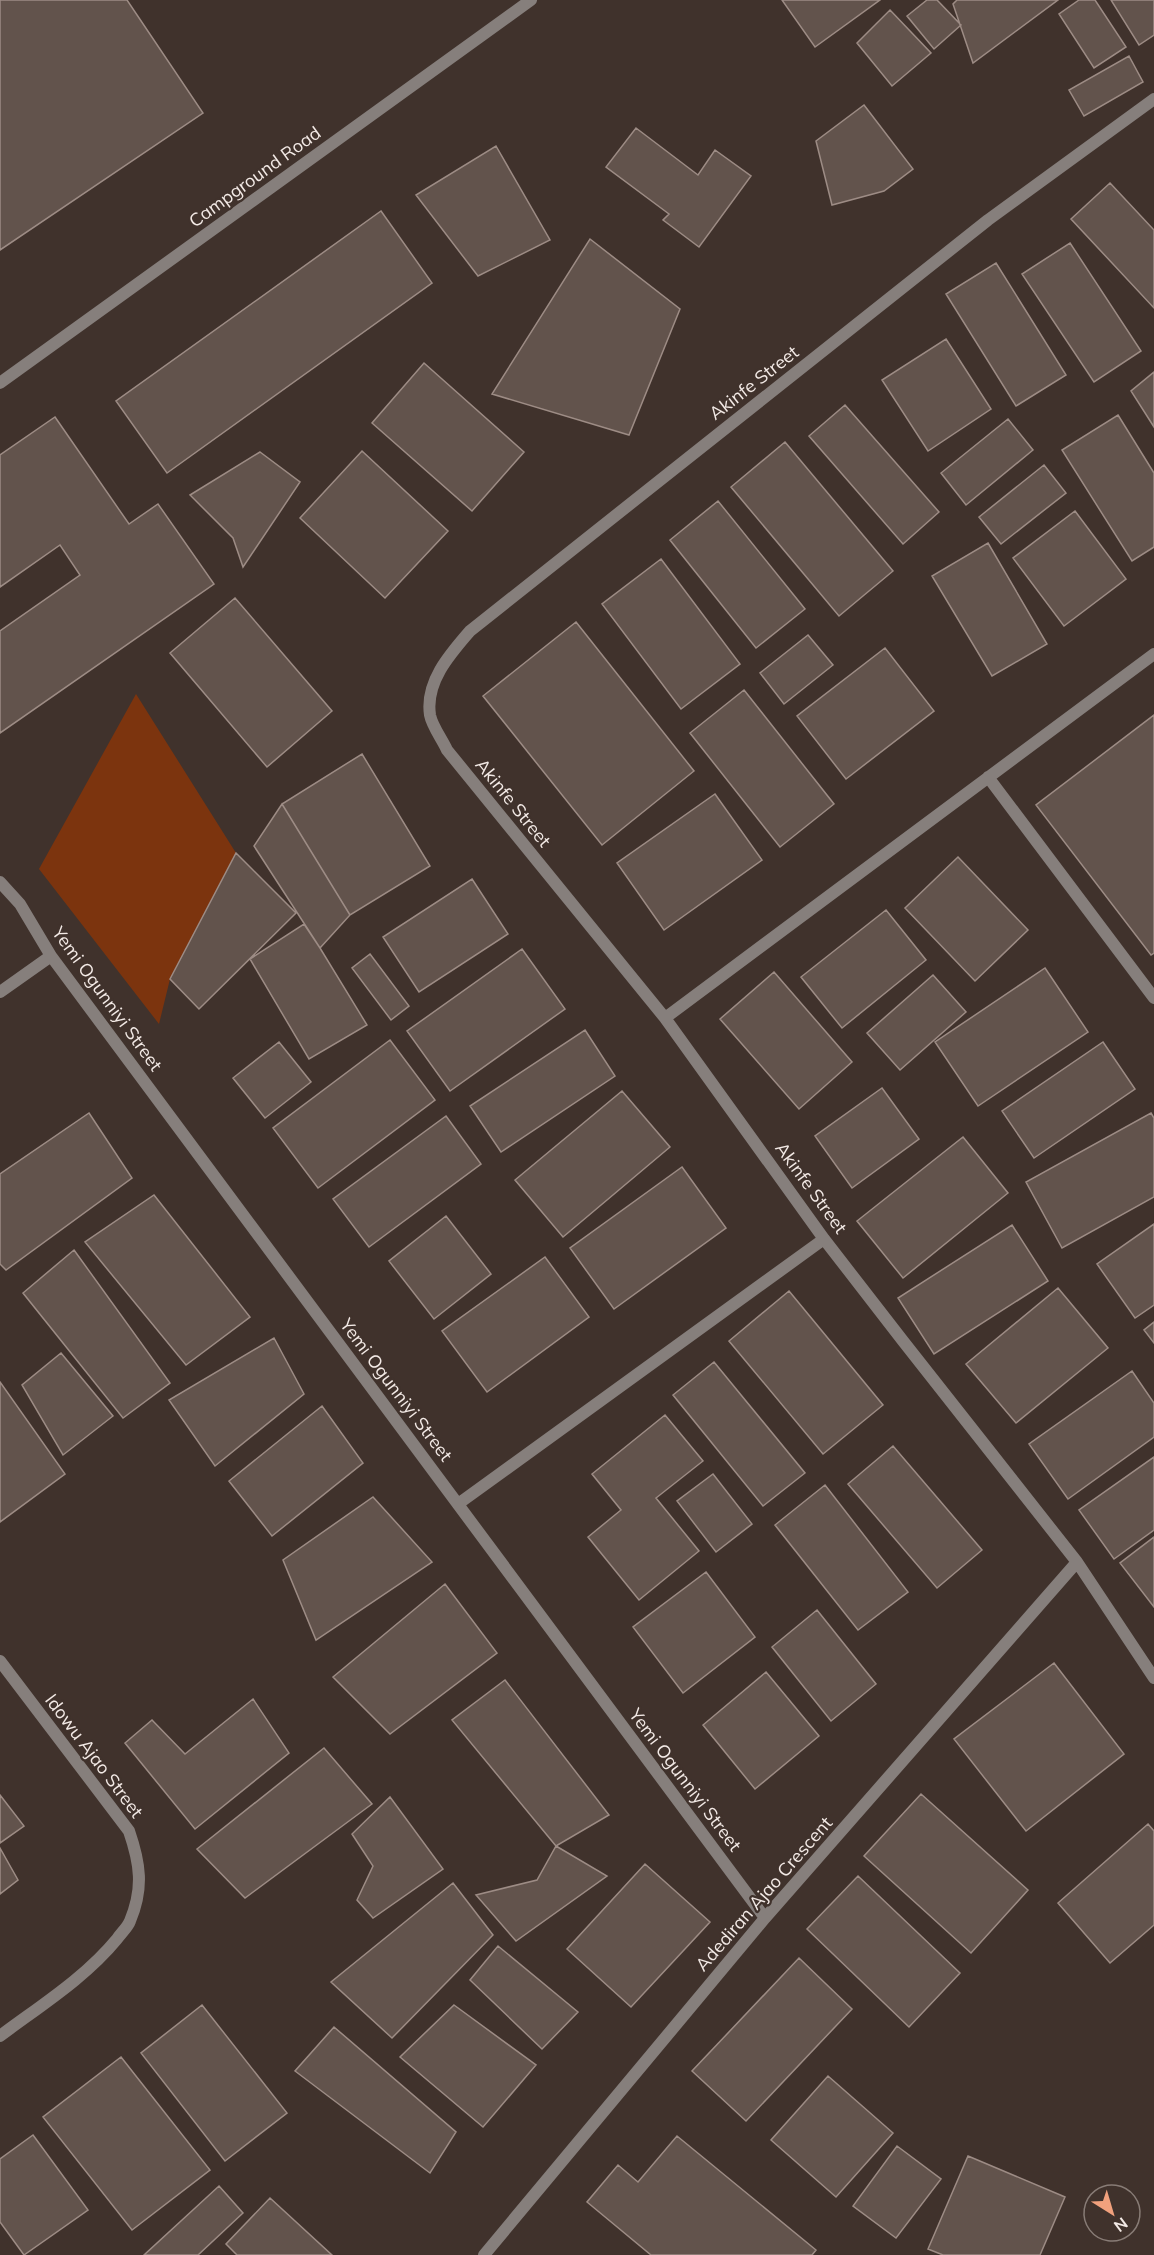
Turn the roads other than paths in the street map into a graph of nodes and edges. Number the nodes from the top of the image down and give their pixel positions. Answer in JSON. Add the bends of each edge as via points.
{"nodes":[{"id":1,"x":531,"y":0,"type":"edge"},
{"id":2,"x":1154,"y":99,"type":"edge"},
{"id":3,"x":0,"y":383,"type":"edge"},
{"id":4,"x":1154,"y":654,"type":"edge"},
{"id":5,"x":988,"y":777,"type":"junction"},
{"id":6,"x":0,"y":882,"type":"edge"},
{"id":7,"x":51,"y":956,"type":"junction"},
{"id":8,"x":0,"y":992,"type":"edge"},
{"id":9,"x":1154,"y":998,"type":"edge"},
{"id":10,"x":665,"y":1018,"type":"junction"},
{"id":11,"x":824,"y":1239,"type":"junction"},
{"id":12,"x":458,"y":1504,"type":"junction"},
{"id":13,"x":1077,"y":1562,"type":"junction"},
{"id":14,"x":0,"y":1661,"type":"edge"},
{"id":15,"x":1154,"y":1678,"type":"edge"},
{"id":16,"x":765,"y":1918,"type":"junction"},
{"id":17,"x":0,"y":2036,"type":"edge"},
{"id":18,"x":484,"y":2255,"type":"edge"}],
"edges":[{"from":1,"to":3,"type":"street","name":"Campground Road"},
{"from":2,"to":10,"type":"street","name":"Akinfe Street","via":[[988,220],[470,631],[444,661],[431,693],[430,716],[447,750]]},
{"from":4,"to":5,"type":"street"},
{"from":5,"to":9,"type":"street"},
{"from":5,"to":10,"type":"street"},
{"from":6,"to":7,"type":"street","name":"Yemi Ogunniyi Street","via":[[20,904]]},
{"from":7,"to":8,"type":"street"},
{"from":7,"to":12,"type":"street","name":"Yemi Ogunniyi Street"},
{"from":10,"to":11,"type":"street","name":"Akinfe Street"},
{"from":11,"to":12,"type":"street"},
{"from":11,"to":13,"type":"street","name":"Akinfe Street"},
{"from":12,"to":16,"type":"street","name":"Yemi Ogunniyi Street"},
{"from":13,"to":15,"type":"street","name":"Akinfe Street"},
{"from":13,"to":16,"type":"street","name":"Adediran Ajao Crescent"},
{"from":14,"to":17,"type":"street","name":"Idowu Ajao Street","via":[[129,1831],[138,1858],[139,1891],[130,1923],[108,1950]]},
{"from":16,"to":18,"type":"street","name":"Adediran Ajao Crescent"}]}
